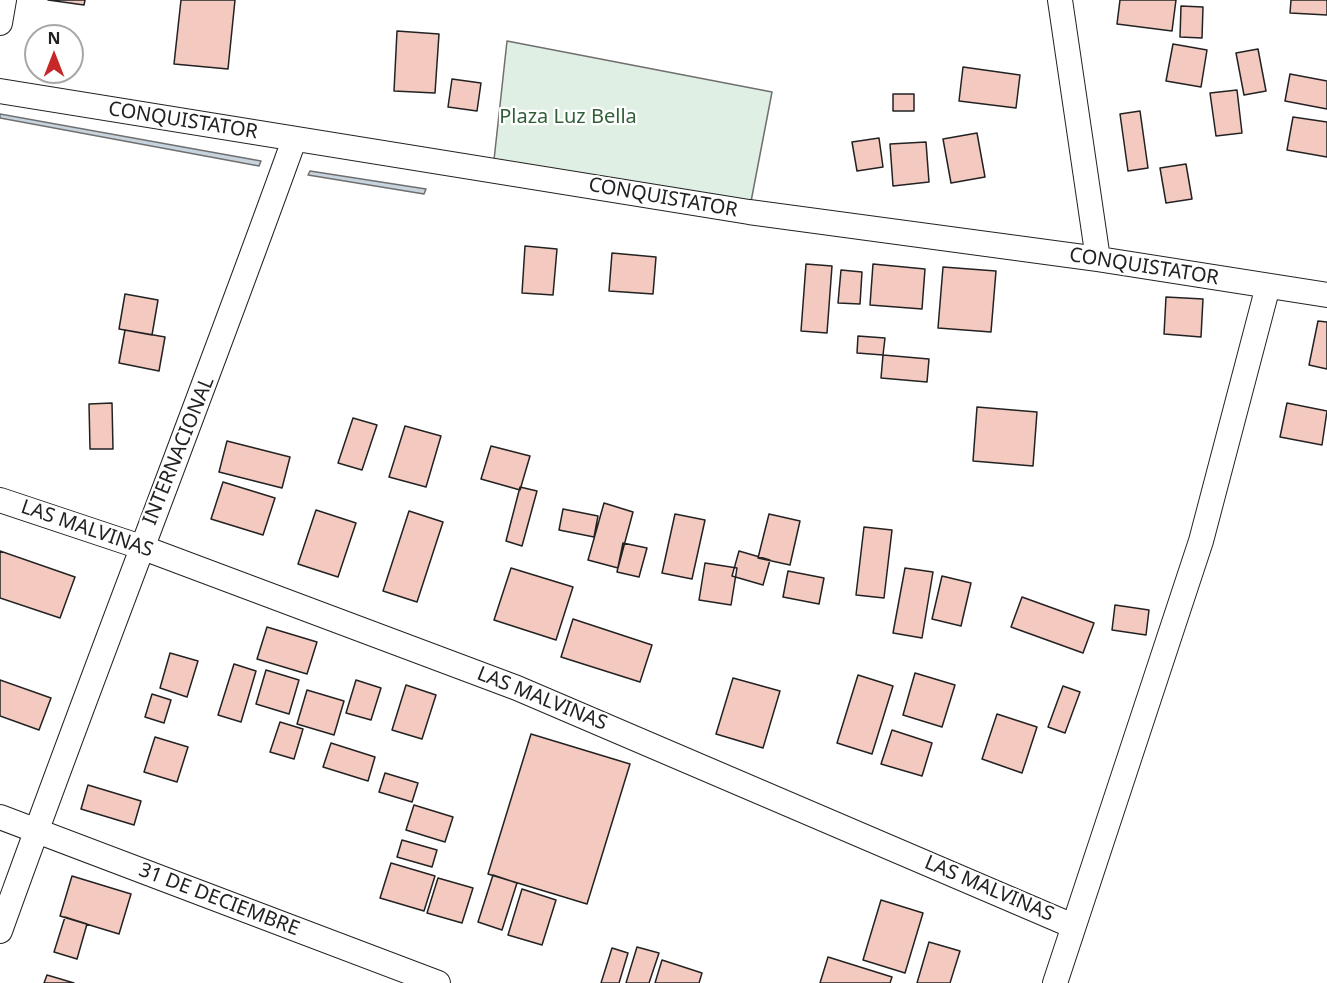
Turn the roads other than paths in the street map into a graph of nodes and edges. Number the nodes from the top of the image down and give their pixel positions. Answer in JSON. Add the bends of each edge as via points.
{"nodes":[{"id":1,"x":4,"y":0,"type":"edge"},
{"id":2,"x":1060,"y":0,"type":"edge"},
{"id":3,"x":0,"y":22,"type":"edge"},
{"id":4,"x":0,"y":91,"type":"edge"},
{"id":5,"x":294,"y":140,"type":"junction"},
{"id":6,"x":1098,"y":260,"type":"junction"},
{"id":7,"x":1268,"y":286,"type":"junction"},
{"id":8,"x":1327,"y":295,"type":"edge"},
{"id":9,"x":0,"y":500,"type":"edge"},
{"id":10,"x":141,"y":547,"type":"junction"},
{"id":11,"x":0,"y":817,"type":"edge"},
{"id":12,"x":36,"y":830,"type":"junction"},
{"id":13,"x":1073,"y":926,"type":"junction"},
{"id":14,"x":0,"y":931,"type":"edge"},
{"id":15,"x":438,"y":983,"type":"edge"},
{"id":16,"x":1055,"y":983,"type":"edge"}],
"edges":[{"from":1,"to":3,"type":"street"},
{"from":2,"to":6,"type":"street"},
{"from":4,"to":5,"type":"street","name":"CONQUISTATOR"},
{"from":5,"to":6,"type":"street","name":"CONQUISTATOR","via":[[749,212]]},
{"from":5,"to":10,"type":"street","name":"INTERNACIONAL","via":[[212,368]]},
{"from":6,"to":7,"type":"street","name":"CONQUISTATOR"},
{"from":7,"to":8,"type":"street","name":"CONQUISTATOR"},
{"from":7,"to":13,"type":"street","via":[[1201,541]]},
{"from":9,"to":10,"type":"street","name":"LAS MALVINAS"},
{"from":10,"to":12,"type":"street","name":"INTERNACIONAL"},
{"from":10,"to":13,"type":"street","name":"LAS MALVINAS","via":[[517,688]]},
{"from":11,"to":12,"type":"street","name":"31 DE DECIEMBRE"},
{"from":12,"to":14,"type":"street","name":"INTERNACIONAL"},
{"from":12,"to":15,"type":"street","name":"31 DE DECIEMBRE"},
{"from":13,"to":16,"type":"street"}]}
